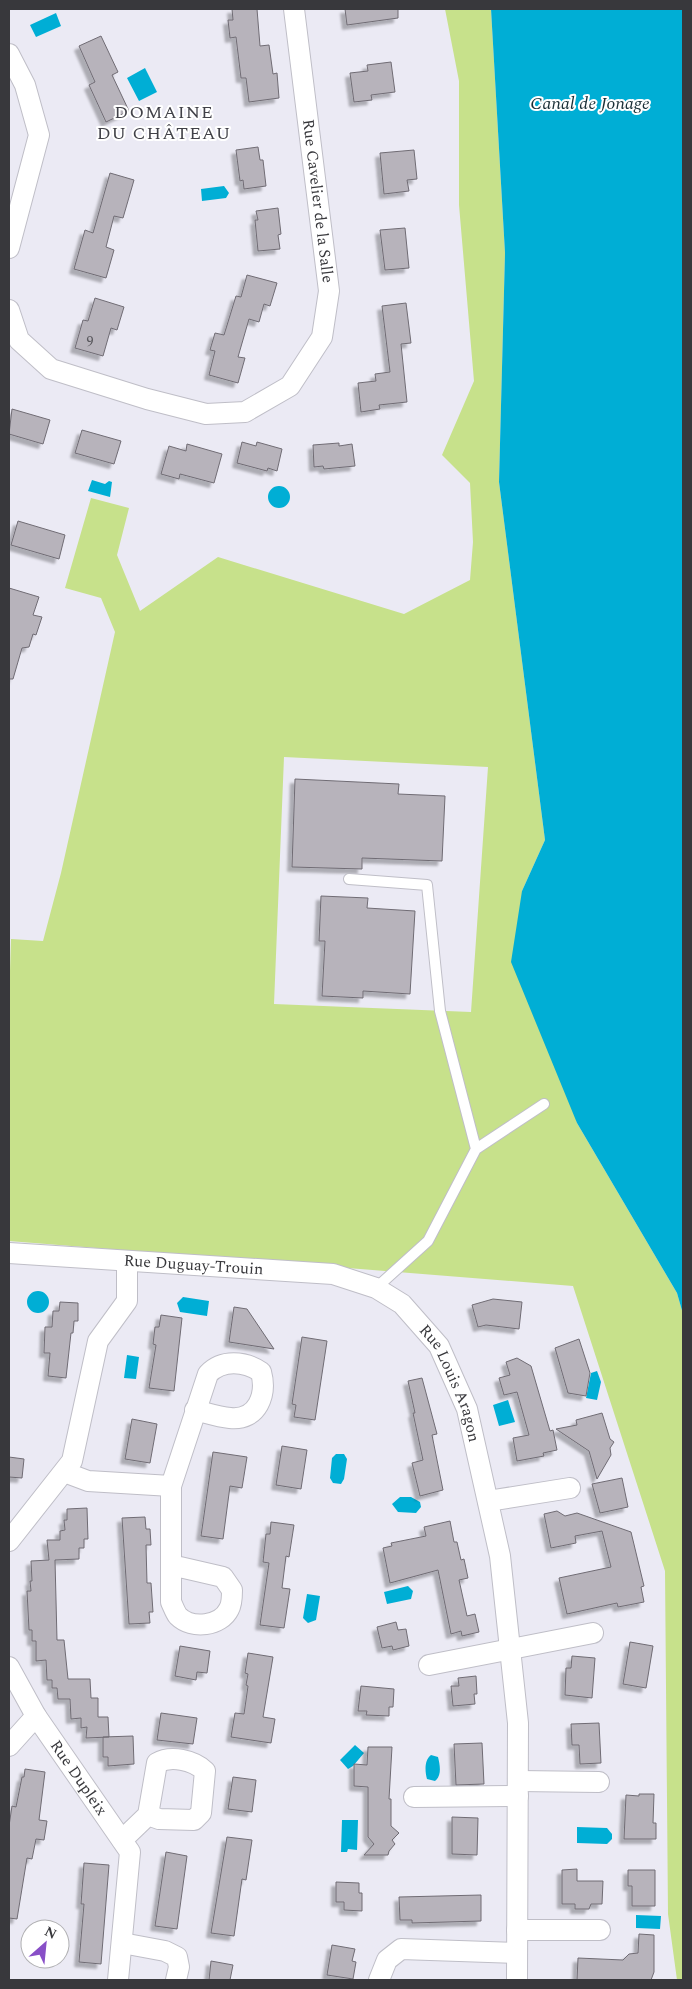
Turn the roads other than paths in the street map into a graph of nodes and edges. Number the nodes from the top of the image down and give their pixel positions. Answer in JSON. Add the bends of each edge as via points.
{"nodes":[{"id":1,"x":294,"y":9,"type":"edge"},
{"id":2,"x":9,"y":54,"type":"edge"},
{"id":3,"x":9,"y":248,"type":"edge"},
{"id":4,"x":9,"y":310,"type":"edge"},
{"id":5,"x":349,"y":878,"type":"dead end"},
{"id":6,"x":544,"y":1104,"type":"dead end"},
{"id":7,"x":476,"y":1149,"type":"junction"},
{"id":8,"x":9,"y":1253,"type":"edge"},
{"id":9,"x":127,"y":1262,"type":"junction"},
{"id":10,"x":376,"y":1288,"type":"junction"},
{"id":11,"x":196,"y":1410,"type":"dead end"},
{"id":12,"x":64,"y":1472,"type":"junction"},
{"id":13,"x":171,"y":1486,"type":"junction"},
{"id":14,"x":570,"y":1488,"type":"dead end"},
{"id":15,"x":488,"y":1502,"type":"junction"},
{"id":16,"x":9,"y":1541,"type":"edge"},
{"id":17,"x":171,"y":1565,"type":"dead end"},
{"id":18,"x":594,"y":1633,"type":"dead end"},
{"id":19,"x":510,"y":1649,"type":"junction"},
{"id":20,"x":428,"y":1665,"type":"dead end"},
{"id":21,"x":9,"y":1667,"type":"edge"},
{"id":22,"x":14,"y":1687,"type":"edge"},
{"id":23,"x":36,"y":1716,"type":"junction"},
{"id":24,"x":9,"y":1746,"type":"edge"},
{"id":25,"x":599,"y":1782,"type":"dead end"},
{"id":26,"x":518,"y":1789,"type":"junction"},
{"id":27,"x":414,"y":1797,"type":"dead end"},
{"id":28,"x":148,"y":1816,"type":"dead end"},
{"id":29,"x":122,"y":1840,"type":"junction"},
{"id":30,"x":517,"y":1930,"type":"junction"},
{"id":31,"x":600,"y":1930,"type":"dead end"},
{"id":32,"x":122,"y":1942,"type":"junction"},
{"id":33,"x":517,"y":1953,"type":"junction"},
{"id":34,"x":118,"y":1980,"type":"edge"},
{"id":35,"x":176,"y":1980,"type":"edge"},
{"id":36,"x":379,"y":1980,"type":"edge"},
{"id":37,"x":517,"y":1980,"type":"edge"}],
"edges":[{"from":1,"to":4,"type":"street","name":"Rue Cavelier de la Salle","via":[[329,291],[322,337],[290,386],[245,412],[206,414],[147,399],[51,369],[20,340]]},
{"from":2,"to":3,"type":"street","via":[[25,84],[39,135]]},
{"from":5,"to":7,"type":"lane","via":[[426,885],[440,1011]]},
{"from":6,"to":7,"type":"lane"},
{"from":7,"to":10,"type":"lane","via":[[428,1241]]},
{"from":8,"to":9,"type":"street","name":"Rue Duguay-Trouin"},
{"from":9,"to":10,"type":"street","name":"Rue Duguay-Trouin","via":[[333,1274]]},
{"from":9,"to":12,"type":"street","via":[[127,1301],[98,1341],[81,1428],[72,1461]]},
{"from":10,"to":15,"type":"street","name":"Rue Louis Aragon","via":[[402,1304],[439,1346],[467,1409]]},
{"from":11,"to":13,"type":"street"},
{"from":12,"to":13,"type":"street","via":[[88,1481]]},
{"from":12,"to":16,"type":"street"},
{"from":13,"to":17,"type":"street"},
{"from":14,"to":15,"type":"street"},
{"from":15,"to":19,"type":"street","name":"Rue Louis Aragon","via":[[500,1556]]},
{"from":18,"to":19,"type":"street"},
{"from":19,"to":20,"type":"street"},
{"from":19,"to":26,"type":"street","name":"Rue Louis Aragon","via":[[518,1723]]},
{"from":21,"to":22,"type":"street","name":"Rue Dupleix"},
{"from":22,"to":23,"type":"street","name":"Rue Dupleix"},
{"from":23,"to":24,"type":"street"},
{"from":23,"to":29,"type":"street","name":"Rue Dupleix"},
{"from":25,"to":26,"type":"street"},
{"from":26,"to":27,"type":"street"},
{"from":26,"to":30,"type":"street","name":"Rue Louis Aragon"},
{"from":28,"to":29,"type":"street"},
{"from":29,"to":32,"type":"street","name":"Rue Dupleix","via":[[130,1852]]},
{"from":30,"to":31,"type":"street"},
{"from":30,"to":33,"type":"street","name":"Rue Louis Aragon"},
{"from":32,"to":34,"type":"street","name":"Rue Dupleix"},
{"from":32,"to":35,"type":"street","via":[[165,1951],[177,1957]]},
{"from":33,"to":36,"type":"street","via":[[401,1949],[386,1960]]},
{"from":33,"to":37,"type":"street","name":"Rue Louis Aragon"}]}
